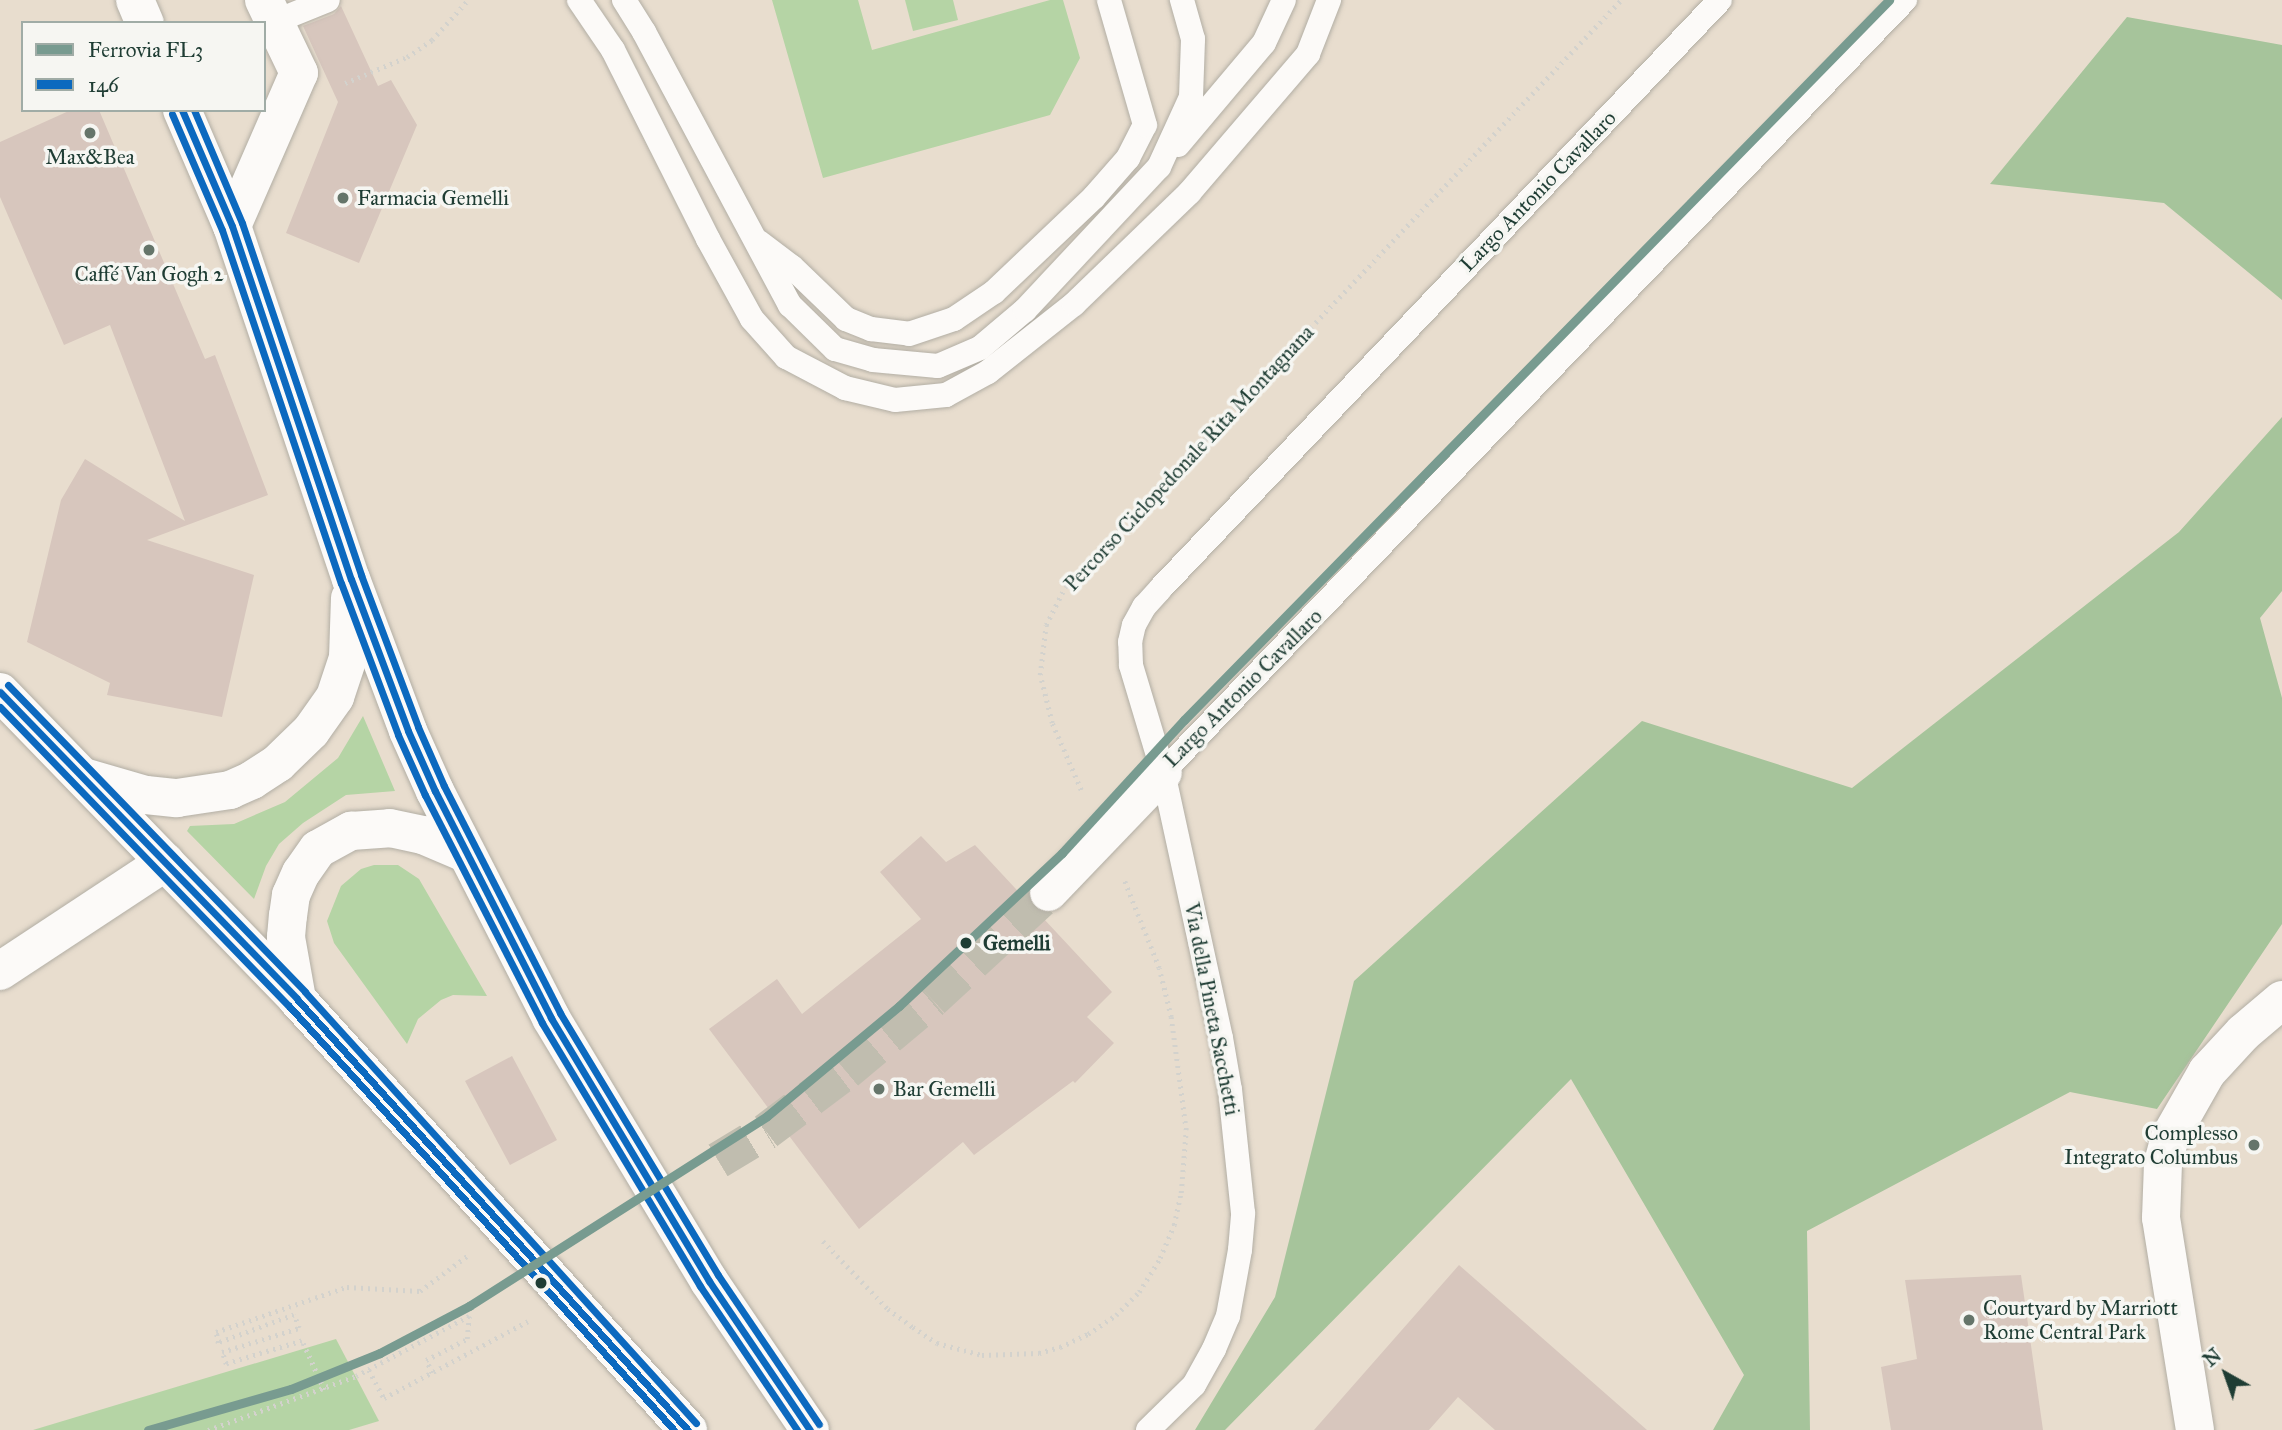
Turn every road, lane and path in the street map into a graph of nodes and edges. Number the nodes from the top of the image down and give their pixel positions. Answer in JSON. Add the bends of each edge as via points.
{"nodes":[{"id":1,"x":135,"y":0,"type":"edge"},
{"id":2,"x":328,"y":0,"type":"edge"},
{"id":3,"x":468,"y":0,"type":"edge"},
{"id":4,"x":579,"y":0,"type":"edge"},
{"id":5,"x":624,"y":0,"type":"edge"},
{"id":6,"x":1109,"y":0,"type":"edge"},
{"id":7,"x":1182,"y":0,"type":"edge"},
{"id":8,"x":1284,"y":0,"type":"edge"},
{"id":9,"x":1329,"y":0,"type":"edge"},
{"id":10,"x":1621,"y":0,"type":"edge"},
{"id":11,"x":1720,"y":0,"type":"edge"},
{"id":12,"x":1906,"y":0,"type":"edge"},
{"id":13,"x":269,"y":11,"type":"edge"},
{"id":14,"x":144,"y":21,"type":"edge"},
{"id":15,"x":337,"y":86,"type":"dead end"},
{"id":16,"x":183,"y":112,"type":"edge"},
{"id":17,"x":1159,"y":167,"type":"junction"},
{"id":18,"x":232,"y":226,"type":"junction"},
{"id":19,"x":753,"y":238,"type":"junction"},
{"id":20,"x":351,"y":579,"type":"junction"},
{"id":21,"x":0,"y":692,"type":"edge"},
{"id":22,"x":1163,"y":772,"type":"junction"},
{"id":23,"x":82,"y":776,"type":"junction"},
{"id":24,"x":1103,"y":836,"type":"junction"},
{"id":25,"x":465,"y":853,"type":"junction"},
{"id":26,"x":166,"y":862,"type":"junction"},
{"id":27,"x":1048,"y":892,"type":"tunnel mouth"},
{"id":28,"x":0,"y":971,"type":"edge"},
{"id":29,"x":297,"y":999,"type":"junction"},
{"id":30,"x":2282,"y":1000,"type":"edge"},
{"id":31,"x":505,"y":1229,"type":"junction"},
{"id":32,"x":823,"y":1241,"type":"dead end"},
{"id":33,"x":487,"y":1344,"type":"dead end"},
{"id":34,"x":369,"y":1370,"type":"junction"},
{"id":35,"x":432,"y":1373,"type":"junction"},
{"id":36,"x":324,"y":1390,"type":"junction"},
{"id":37,"x":812,"y":1428,"type":"edge"},
{"id":38,"x":208,"y":1430,"type":"edge"},
{"id":39,"x":688,"y":1430,"type":"edge"},
{"id":40,"x":1148,"y":1430,"type":"edge"},
{"id":41,"x":2195,"y":1430,"type":"edge"}],
"edges":[{"from":1,"to":14,"type":"main road"},
{"from":2,"to":13,"type":"lane"},
{"from":3,"to":15,"type":"path","via":[[432,40],[407,57]]},
{"from":4,"to":9,"type":"lane","via":[[613,50],[752,319],[786,356],[845,388],[895,400],[946,395],[988,372],[1073,304],[1189,193],[1308,54]]},
{"from":5,"to":19,"type":"lane"},
{"from":6,"to":19,"type":"lane","via":[[1145,125],[1128,158],[1094,197],[974,306],[954,319],[909,334],[871,329],[846,319],[792,267]]},
{"from":7,"to":17,"type":"lane","via":[[1193,38],[1191,97]]},
{"from":8,"to":17,"type":"lane","via":[[1264,43]]},
{"from":10,"to":24,"type":"path","name":"Percorso Ciclopedonale Rita Montagnana","via":[[1065,587],[1046,625],[1040,675],[1052,723]]},
{"from":11,"to":22,"type":"lane","name":"Largo Antonio Cavallaro","via":[[1144,607],[1134,625],[1129,654]]},
{"from":12,"to":22,"type":"lane","name":"Largo Antonio Cavallaro"},
{"from":13,"to":18,"type":"main road","via":[[299,73]]},
{"from":16,"to":18,"type":"main road"},
{"from":17,"to":19,"type":"lane","via":[[1025,310],[980,348],[937,366],[873,360],[835,349],[790,306]]},
{"from":18,"to":20,"type":"main road"},
{"from":20,"to":23,"type":"main road","via":[[348,658],[341,685],[311,731],[278,763],[230,790],[177,798],[146,795]]},
{"from":20,"to":25,"type":"main road","via":[[408,731]]},
{"from":21,"to":23,"type":"main road"},
{"from":22,"to":24,"type":"street"},
{"from":22,"to":40,"type":"lane","name":"Via della Pineta Sacchetti","via":[[1226,1064],[1242,1213],[1228,1316],[1214,1349],[1194,1385]]},
{"from":23,"to":26,"type":"main road"},
{"from":24,"to":27,"type":"street"},
{"from":24,"to":32,"type":"path","name":"Percorso Ciclopedonale Rita Montagnana","via":[[1159,968],[1184,1101],[1181,1192],[1174,1225],[1152,1275],[1116,1315],[1088,1334],[1039,1353],[982,1355],[937,1343],[902,1320]]},
{"from":25,"to":29,"type":"main road","via":[[415,832],[390,828],[351,831],[318,849],[291,895],[288,916],[286,937]]},
{"from":25,"to":37,"type":"main road","via":[[551,1018],[709,1281]]},
{"from":26,"to":28,"type":"main road"},
{"from":26,"to":29,"type":"main road"},
{"from":29,"to":31,"type":"main road"},
{"from":30,"to":41,"type":"main road","via":[[2242,1032],[2207,1072],[2170,1137],[2163,1163],[2161,1217]]},
{"from":31,"to":36,"type":"path","via":[[420,1291],[347,1287],[216,1332],[218,1343],[294,1315],[299,1328],[222,1352],[226,1364],[302,1341]]},
{"from":31,"to":39,"type":"main road"},
{"from":33,"to":35,"type":"path"},
{"from":34,"to":35,"type":"path","via":[[384,1398]]},
{"from":34,"to":35,"type":"path","via":[[469,1316],[467,1339],[426,1360]]},
{"from":34,"to":36,"type":"path"},
{"from":36,"to":38,"type":"path"}]}
